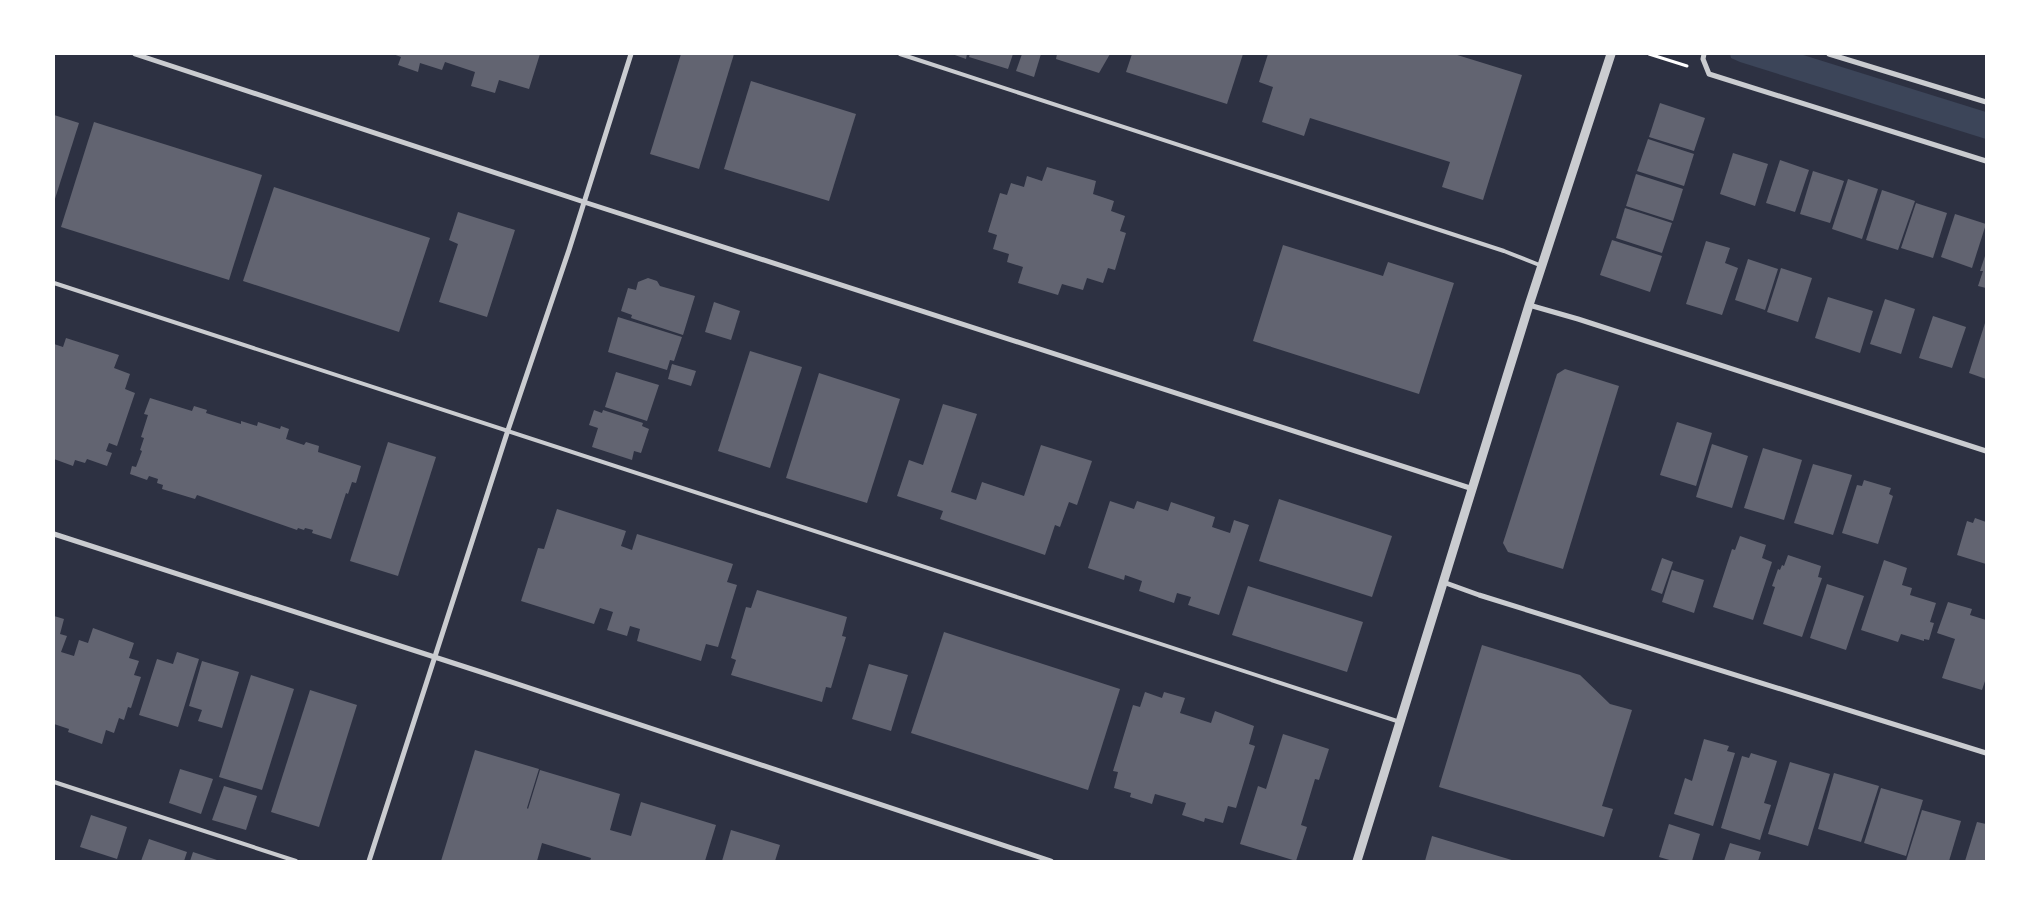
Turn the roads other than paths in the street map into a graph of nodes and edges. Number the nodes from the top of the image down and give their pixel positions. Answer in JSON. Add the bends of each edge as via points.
{"nodes":[{"id":1,"x":135,"y":54,"type":"edge"},
{"id":2,"x":631,"y":54,"type":"edge"},
{"id":3,"x":900,"y":54,"type":"edge"},
{"id":4,"x":1611,"y":54,"type":"edge"},
{"id":5,"x":1704,"y":54,"type":"edge"},
{"id":6,"x":1829,"y":54,"type":"edge"},
{"id":7,"x":1986,"y":102,"type":"edge"},
{"id":8,"x":1986,"y":161,"type":"edge"},
{"id":9,"x":584,"y":202,"type":"junction"},
{"id":10,"x":1542,"y":266,"type":"junction"},
{"id":11,"x":54,"y":283,"type":"edge"},
{"id":12,"x":1529,"y":305,"type":"junction"},
{"id":13,"x":508,"y":430,"type":"junction"},
{"id":14,"x":1986,"y":451,"type":"edge"},
{"id":15,"x":1473,"y":489,"type":"junction"},
{"id":16,"x":54,"y":534,"type":"edge"},
{"id":17,"x":1443,"y":582,"type":"junction"},
{"id":18,"x":435,"y":657,"type":"junction"},
{"id":19,"x":1400,"y":722,"type":"junction"},
{"id":20,"x":1986,"y":753,"type":"edge"},
{"id":21,"x":54,"y":782,"type":"edge"},
{"id":22,"x":296,"y":861,"type":"edge"},
{"id":23,"x":369,"y":861,"type":"edge"},
{"id":24,"x":1051,"y":861,"type":"edge"},
{"id":25,"x":1357,"y":861,"type":"edge"}],
"edges":[{"from":1,"to":9,"type":"street"},
{"from":2,"to":9,"type":"street"},
{"from":3,"to":10,"type":"lane"},
{"from":4,"to":10,"type":"street"},
{"from":5,"to":8,"type":"street","via":[[1709,74]]},
{"from":6,"to":7,"type":"street"},
{"from":9,"to":13,"type":"street"},
{"from":9,"to":15,"type":"street"},
{"from":10,"to":12,"type":"street"},
{"from":11,"to":13,"type":"lane"},
{"from":12,"to":14,"type":"street"},
{"from":12,"to":15,"type":"street"},
{"from":13,"to":18,"type":"street"},
{"from":13,"to":19,"type":"lane"},
{"from":15,"to":17,"type":"street"},
{"from":16,"to":18,"type":"street"},
{"from":17,"to":19,"type":"street"},
{"from":17,"to":20,"type":"street"},
{"from":18,"to":23,"type":"street"},
{"from":18,"to":24,"type":"street"},
{"from":19,"to":25,"type":"street"},
{"from":21,"to":22,"type":"lane"}]}
